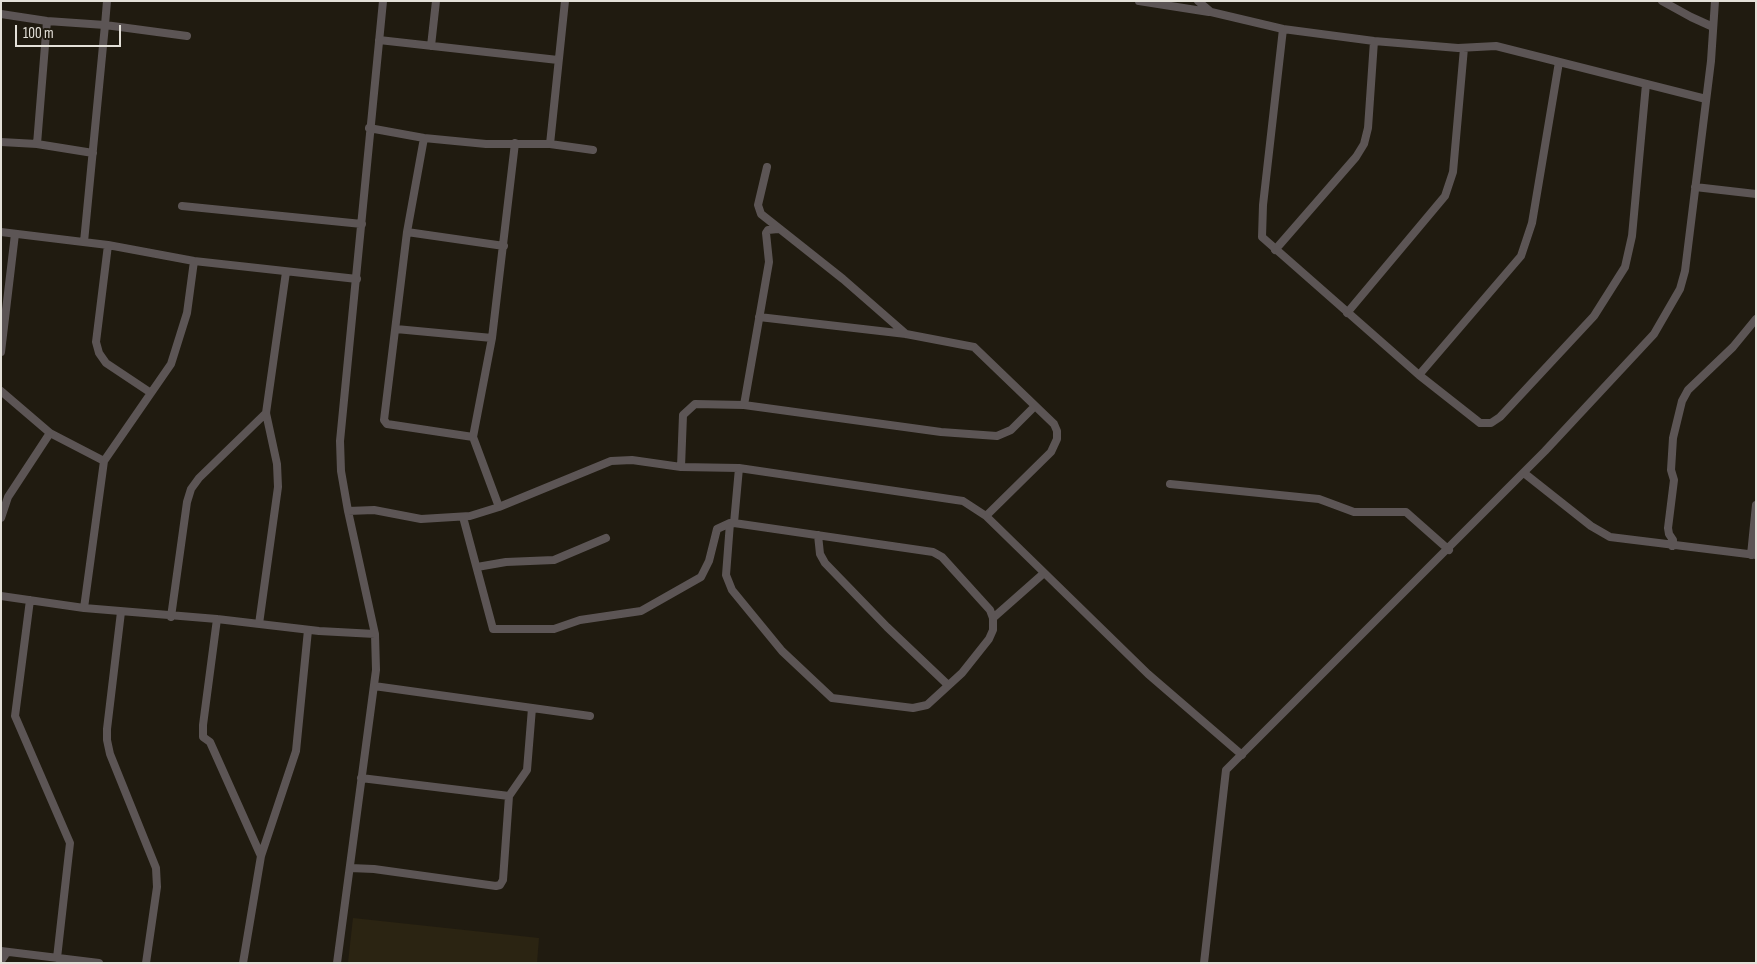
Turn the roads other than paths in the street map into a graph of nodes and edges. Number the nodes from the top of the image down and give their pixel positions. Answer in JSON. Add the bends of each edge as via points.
{"nodes":[{"id":1,"x":107,"y":1,"type":"edge"},
{"id":2,"x":383,"y":1,"type":"edge"},
{"id":3,"x":436,"y":1,"type":"edge"},
{"id":4,"x":565,"y":1,"type":"edge"},
{"id":5,"x":1139,"y":1,"type":"edge"},
{"id":6,"x":1198,"y":1,"type":"edge"},
{"id":7,"x":1662,"y":1,"type":"edge"},
{"id":8,"x":1715,"y":1,"type":"edge"},
{"id":9,"x":1211,"y":12,"type":"junction"},
{"id":10,"x":1,"y":14,"type":"edge"},
{"id":11,"x":47,"y":21,"type":"junction"},
{"id":12,"x":105,"y":25,"type":"junction"},
{"id":13,"x":1713,"y":26,"type":"junction"},
{"id":14,"x":1283,"y":29,"type":"junction"},
{"id":15,"x":187,"y":36,"type":"dead end"},
{"id":16,"x":379,"y":40,"type":"junction"},
{"id":17,"x":1374,"y":41,"type":"junction"},
{"id":18,"x":431,"y":46,"type":"junction"},
{"id":19,"x":1464,"y":48,"type":"junction"},
{"id":20,"x":558,"y":60,"type":"junction"},
{"id":21,"x":1559,"y":62,"type":"junction"},
{"id":22,"x":1646,"y":84,"type":"junction"},
{"id":23,"x":1706,"y":99,"type":"junction"},
{"id":24,"x":369,"y":128,"type":"junction"},
{"id":25,"x":424,"y":138,"type":"junction"},
{"id":26,"x":1,"y":142,"type":"edge"},
{"id":27,"x":515,"y":143,"type":"junction"},
{"id":28,"x":37,"y":144,"type":"junction"},
{"id":29,"x":550,"y":144,"type":"junction"},
{"id":30,"x":594,"y":150,"type":"dead end"},
{"id":31,"x":93,"y":153,"type":"junction"},
{"id":32,"x":766,"y":167,"type":"dead end"},
{"id":33,"x":1696,"y":188,"type":"junction"},
{"id":34,"x":1756,"y":194,"type":"edge"},
{"id":35,"x":182,"y":206,"type":"dead end"},
{"id":36,"x":362,"y":224,"type":"junction"},
{"id":37,"x":778,"y":229,"type":"junction"},
{"id":38,"x":1,"y":232,"type":"edge"},
{"id":39,"x":407,"y":232,"type":"junction"},
{"id":40,"x":15,"y":234,"type":"junction"},
{"id":41,"x":84,"y":242,"type":"junction"},
{"id":42,"x":108,"y":245,"type":"junction"},
{"id":43,"x":504,"y":246,"type":"junction"},
{"id":44,"x":1275,"y":250,"type":"junction"},
{"id":45,"x":194,"y":261,"type":"junction"},
{"id":46,"x":286,"y":272,"type":"junction"},
{"id":47,"x":357,"y":279,"type":"junction"},
{"id":48,"x":1347,"y":313,"type":"junction"},
{"id":49,"x":760,"y":317,"type":"junction"},
{"id":50,"x":1756,"y":319,"type":"edge"},
{"id":51,"x":396,"y":329,"type":"junction"},
{"id":52,"x":906,"y":334,"type":"junction"},
{"id":53,"x":492,"y":338,"type":"junction"},
{"id":54,"x":1,"y":352,"type":"edge"},
{"id":55,"x":1419,"y":376,"type":"junction"},
{"id":56,"x":1,"y":392,"type":"edge"},
{"id":57,"x":151,"y":393,"type":"junction"},
{"id":58,"x":744,"y":405,"type":"junction"},
{"id":59,"x":1035,"y":406,"type":"junction"},
{"id":60,"x":266,"y":413,"type":"junction"},
{"id":61,"x":50,"y":433,"type":"junction"},
{"id":62,"x":473,"y":437,"type":"junction"},
{"id":63,"x":104,"y":461,"type":"junction"},
{"id":64,"x":681,"y":467,"type":"junction"},
{"id":65,"x":739,"y":468,"type":"junction"},
{"id":66,"x":1524,"y":473,"type":"junction"},
{"id":67,"x":1170,"y":484,"type":"dead end"},
{"id":68,"x":1756,"y":506,"type":"edge"},
{"id":69,"x":499,"y":507,"type":"junction"},
{"id":70,"x":348,"y":512,"type":"junction"},
{"id":71,"x":986,"y":516,"type":"junction"},
{"id":72,"x":463,"y":517,"type":"junction"},
{"id":73,"x":1,"y":518,"type":"edge"},
{"id":74,"x":732,"y":523,"type":"junction"},
{"id":75,"x":818,"y":535,"type":"junction"},
{"id":76,"x":606,"y":538,"type":"dead end"},
{"id":77,"x":1672,"y":546,"type":"junction"},
{"id":78,"x":1449,"y":550,"type":"junction"},
{"id":79,"x":1753,"y":555,"type":"edge"},
{"id":80,"x":476,"y":567,"type":"junction"},
{"id":81,"x":1044,"y":574,"type":"junction"},
{"id":82,"x":1,"y":596,"type":"edge"},
{"id":83,"x":30,"y":600,"type":"junction"},
{"id":84,"x":84,"y":608,"type":"junction"},
{"id":85,"x":121,"y":612,"type":"junction"},
{"id":86,"x":171,"y":617,"type":"junction"},
{"id":87,"x":993,"y":618,"type":"junction"},
{"id":88,"x":217,"y":619,"type":"junction"},
{"id":89,"x":259,"y":624,"type":"junction"},
{"id":90,"x":308,"y":630,"type":"junction"},
{"id":91,"x":375,"y":634,"type":"junction"},
{"id":92,"x":948,"y":685,"type":"junction"},
{"id":93,"x":374,"y":686,"type":"junction"},
{"id":94,"x":532,"y":708,"type":"junction"},
{"id":95,"x":590,"y":716,"type":"dead end"},
{"id":96,"x":1242,"y":755,"type":"junction"},
{"id":97,"x":361,"y":778,"type":"junction"},
{"id":98,"x":509,"y":796,"type":"junction"},
{"id":99,"x":261,"y":856,"type":"junction"},
{"id":100,"x":350,"y":868,"type":"junction"},
{"id":101,"x":4,"y":951,"type":"edge"},
{"id":102,"x":56,"y":958,"type":"junction"},
{"id":103,"x":1,"y":961,"type":"edge"},
{"id":104,"x":99,"y":963,"type":"edge"},
{"id":105,"x":146,"y":963,"type":"edge"},
{"id":106,"x":243,"y":963,"type":"edge"},
{"id":107,"x":337,"y":963,"type":"edge"},
{"id":108,"x":1204,"y":963,"type":"edge"}],
"edges":[{"from":1,"to":12,"type":"street"},
{"from":2,"to":16,"type":"street"},
{"from":3,"to":18,"type":"street"},
{"from":4,"to":20,"type":"street"},
{"from":5,"to":9,"type":"street"},
{"from":6,"to":9,"type":"street"},
{"from":7,"to":13,"type":"street"},
{"from":8,"to":13,"type":"street"},
{"from":9,"to":14,"type":"street"},
{"from":10,"to":11,"type":"street"},
{"from":11,"to":12,"type":"street"},
{"from":11,"to":28,"type":"street"},
{"from":12,"to":15,"type":"street"},
{"from":12,"to":31,"type":"street"},
{"from":13,"to":23,"type":"street"},
{"from":14,"to":17,"type":"street"},
{"from":14,"to":44,"type":"street","via":[[1260,231]]},
{"from":16,"to":18,"type":"street"},
{"from":16,"to":24,"type":"street"},
{"from":17,"to":19,"type":"street"},
{"from":17,"to":44,"type":"street","via":[[1364,144]]},
{"from":18,"to":20,"type":"street"},
{"from":19,"to":21,"type":"street","via":[[1496,46]]},
{"from":19,"to":48,"type":"street","via":[[1453,172],[1445,196]]},
{"from":20,"to":29,"type":"street"},
{"from":21,"to":22,"type":"street"},
{"from":21,"to":55,"type":"street","via":[[1532,223],[1521,256]]},
{"from":22,"to":23,"type":"street"},
{"from":22,"to":55,"type":"street","via":[[1630,252],[1625,267],[1594,316],[1491,423],[1477,421]]},
{"from":23,"to":33,"type":"street"},
{"from":24,"to":25,"type":"street"},
{"from":24,"to":36,"type":"street"},
{"from":25,"to":27,"type":"street","via":[[486,144]]},
{"from":25,"to":39,"type":"street"},
{"from":26,"to":28,"type":"street"},
{"from":27,"to":29,"type":"street"},
{"from":27,"to":43,"type":"street"},
{"from":28,"to":31,"type":"street"},
{"from":29,"to":30,"type":"street"},
{"from":31,"to":41,"type":"street"},
{"from":32,"to":37,"type":"street","via":[[758,209]]},
{"from":33,"to":34,"type":"street"},
{"from":33,"to":66,"type":"street","via":[[1686,271],[1680,290],[1654,334]]},
{"from":35,"to":36,"type":"street"},
{"from":36,"to":47,"type":"street"},
{"from":37,"to":49,"type":"street","via":[[766,233],[769,262]]},
{"from":37,"to":52,"type":"street","via":[[843,279]]},
{"from":38,"to":40,"type":"street"},
{"from":39,"to":43,"type":"street"},
{"from":39,"to":51,"type":"street"},
{"from":40,"to":41,"type":"street"},
{"from":40,"to":54,"type":"street"},
{"from":41,"to":42,"type":"street"},
{"from":42,"to":45,"type":"street"},
{"from":42,"to":57,"type":"street","via":[[96,342],[99,353],[106,362]]},
{"from":43,"to":53,"type":"street"},
{"from":44,"to":48,"type":"street"},
{"from":45,"to":46,"type":"street"},
{"from":45,"to":57,"type":"street","via":[[180,341],[171,364]]},
{"from":46,"to":47,"type":"street"},
{"from":46,"to":60,"type":"street"},
{"from":47,"to":70,"type":"street","via":[[340,442]]},
{"from":48,"to":55,"type":"street"},
{"from":49,"to":52,"type":"street"},
{"from":49,"to":58,"type":"street"},
{"from":50,"to":77,"type":"street","via":[[1733,347],[1688,390],[1682,401],[1673,438],[1671,470],[1674,480],[1668,528]]},
{"from":51,"to":53,"type":"street"},
{"from":51,"to":62,"type":"street","via":[[384,422]]},
{"from":52,"to":59,"type":"street","via":[[971,346]]},
{"from":53,"to":62,"type":"street"},
{"from":56,"to":61,"type":"street"},
{"from":57,"to":63,"type":"street"},
{"from":58,"to":59,"type":"street","via":[[941,432],[998,436],[1011,430]]},
{"from":58,"to":64,"type":"street","via":[[695,404],[686,410],[683,415]]},
{"from":59,"to":71,"type":"street","via":[[1054,424],[1057,432],[1055,444],[1051,452]]},
{"from":60,"to":86,"type":"street","via":[[191,489]]},
{"from":60,"to":89,"type":"street","via":[[277,464],[278,487]]},
{"from":61,"to":63,"type":"street"},
{"from":61,"to":73,"type":"street","via":[[8,497]]},
{"from":62,"to":69,"type":"street"},
{"from":63,"to":84,"type":"street"},
{"from":64,"to":65,"type":"street"},
{"from":64,"to":69,"type":"street","via":[[632,460],[611,461]]},
{"from":65,"to":71,"type":"street","via":[[963,501]]},
{"from":65,"to":74,"type":"street"},
{"from":66,"to":77,"type":"street","via":[[1601,533]]},
{"from":66,"to":78,"type":"street"},
{"from":67,"to":78,"type":"street","via":[[1319,499],[1354,512],[1406,512]]},
{"from":68,"to":79,"type":"street"},
{"from":69,"to":72,"type":"street"},
{"from":70,"to":72,"type":"street","via":[[374,510],[421,519]]},
{"from":70,"to":91,"type":"street"},
{"from":71,"to":81,"type":"street"},
{"from":72,"to":80,"type":"street"},
{"from":74,"to":75,"type":"street"},
{"from":74,"to":80,"type":"street","via":[[717,529],[706,571],[691,584],[641,611],[580,620],[554,629],[493,629]]},
{"from":74,"to":92,"type":"street","via":[[726,575],[732,590],[782,651],[832,698],[920,708]]},
{"from":75,"to":87,"type":"street","via":[[933,552],[942,557],[982,600]]},
{"from":75,"to":92,"type":"street","via":[[820,554],[825,563]]},
{"from":76,"to":80,"type":"street","via":[[554,560]]},
{"from":77,"to":79,"type":"street"},
{"from":78,"to":96,"type":"street"},
{"from":81,"to":87,"type":"street"},
{"from":81,"to":96,"type":"street","via":[[1148,674]]},
{"from":82,"to":83,"type":"street"},
{"from":83,"to":84,"type":"street"},
{"from":83,"to":102,"type":"street","via":[[15,716],[70,843]]},
{"from":84,"to":85,"type":"street"},
{"from":85,"to":86,"type":"street"},
{"from":85,"to":105,"type":"street","via":[[107,729],[110,754],[156,868],[157,887]]},
{"from":86,"to":88,"type":"street"},
{"from":87,"to":92,"type":"street","via":[[989,639]]},
{"from":88,"to":89,"type":"street"},
{"from":88,"to":99,"type":"street","via":[[203,737],[210,742]]},
{"from":89,"to":90,"type":"street"},
{"from":90,"to":91,"type":"street"},
{"from":90,"to":99,"type":"street","via":[[296,751]]},
{"from":91,"to":93,"type":"street"},
{"from":93,"to":94,"type":"street"},
{"from":93,"to":97,"type":"street"},
{"from":94,"to":95,"type":"street"},
{"from":94,"to":98,"type":"street","via":[[527,770]]},
{"from":96,"to":108,"type":"street","via":[[1226,770]]},
{"from":97,"to":98,"type":"street"},
{"from":97,"to":100,"type":"street"},
{"from":98,"to":100,"type":"street","via":[[503,880],[498,886]]},
{"from":99,"to":106,"type":"street"},
{"from":100,"to":107,"type":"street"},
{"from":101,"to":102,"type":"street"},
{"from":101,"to":103,"type":"street"},
{"from":102,"to":104,"type":"street"}]}
